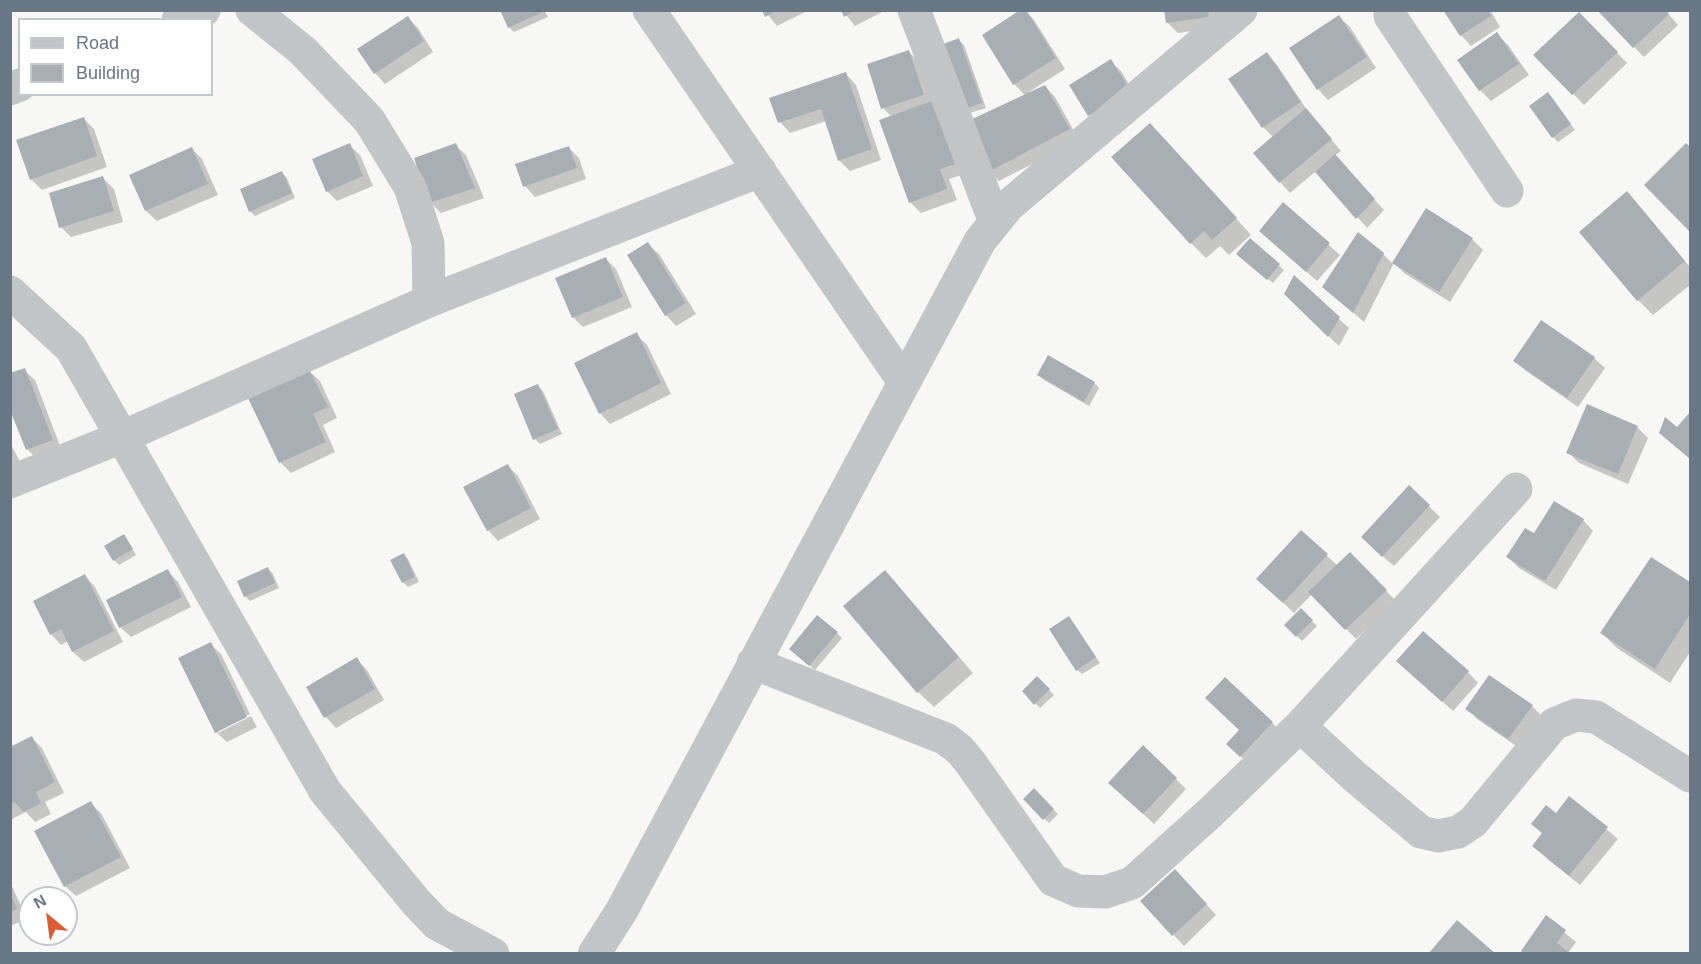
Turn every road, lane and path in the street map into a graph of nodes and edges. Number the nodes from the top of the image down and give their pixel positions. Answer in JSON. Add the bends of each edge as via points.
{"nodes":[{"id":1,"x":204,"y":10,"type":"edge"},
{"id":2,"x":252,"y":10,"type":"edge"},
{"id":3,"x":649,"y":10,"type":"edge"},
{"id":4,"x":914,"y":10,"type":"edge"},
{"id":5,"x":1241,"y":10,"type":"edge"},
{"id":6,"x":1390,"y":10,"type":"edge"},
{"id":7,"x":183,"y":18,"type":"edge"},
{"id":8,"x":760,"y":171,"type":"junction"},
{"id":9,"x":1508,"y":191,"type":"dead end"},
{"id":10,"x":995,"y":222,"type":"junction"},
{"id":11,"x":10,"y":292,"type":"edge"},
{"id":12,"x":429,"y":301,"type":"junction"},
{"id":13,"x":904,"y":382,"type":"junction"},
{"id":14,"x":122,"y":437,"type":"junction"},
{"id":15,"x":10,"y":482,"type":"edge"},
{"id":16,"x":1516,"y":489,"type":"dead end"},
{"id":17,"x":753,"y":663,"type":"junction"},
{"id":18,"x":1300,"y":726,"type":"junction"},
{"id":19,"x":1690,"y":776,"type":"edge"},
{"id":20,"x":493,"y":954,"type":"edge"},
{"id":21,"x":594,"y":954,"type":"edge"}],
"edges":[{"from":1,"to":7,"type":"street"},
{"from":2,"to":12,"type":"street","via":[[303,51],[369,120],[410,187],[428,243]]},
{"from":3,"to":8,"type":"street"},
{"from":4,"to":10,"type":"street"},
{"from":5,"to":10,"type":"street","via":[[1009,205]]},
{"from":6,"to":9,"type":"street","via":[[1390,16]]},
{"from":8,"to":12,"type":"street"},
{"from":8,"to":13,"type":"street"},
{"from":10,"to":13,"type":"street","via":[[980,241]]},
{"from":11,"to":14,"type":"street","via":[[70,348]]},
{"from":12,"to":14,"type":"street"},
{"from":13,"to":17,"type":"street"},
{"from":14,"to":15,"type":"street"},
{"from":14,"to":20,"type":"street","via":[[325,791],[437,924]]},
{"from":16,"to":18,"type":"street"},
{"from":17,"to":18,"type":"street","via":[[946,740],[970,762],[1053,880],[1078,891],[1105,892],[1132,883]]},
{"from":17,"to":21,"type":"street","via":[[622,910]]},
{"from":18,"to":19,"type":"street","via":[[1421,832],[1438,837],[1458,832],[1473,822],[1554,724],[1576,715],[1596,717]]}]}
